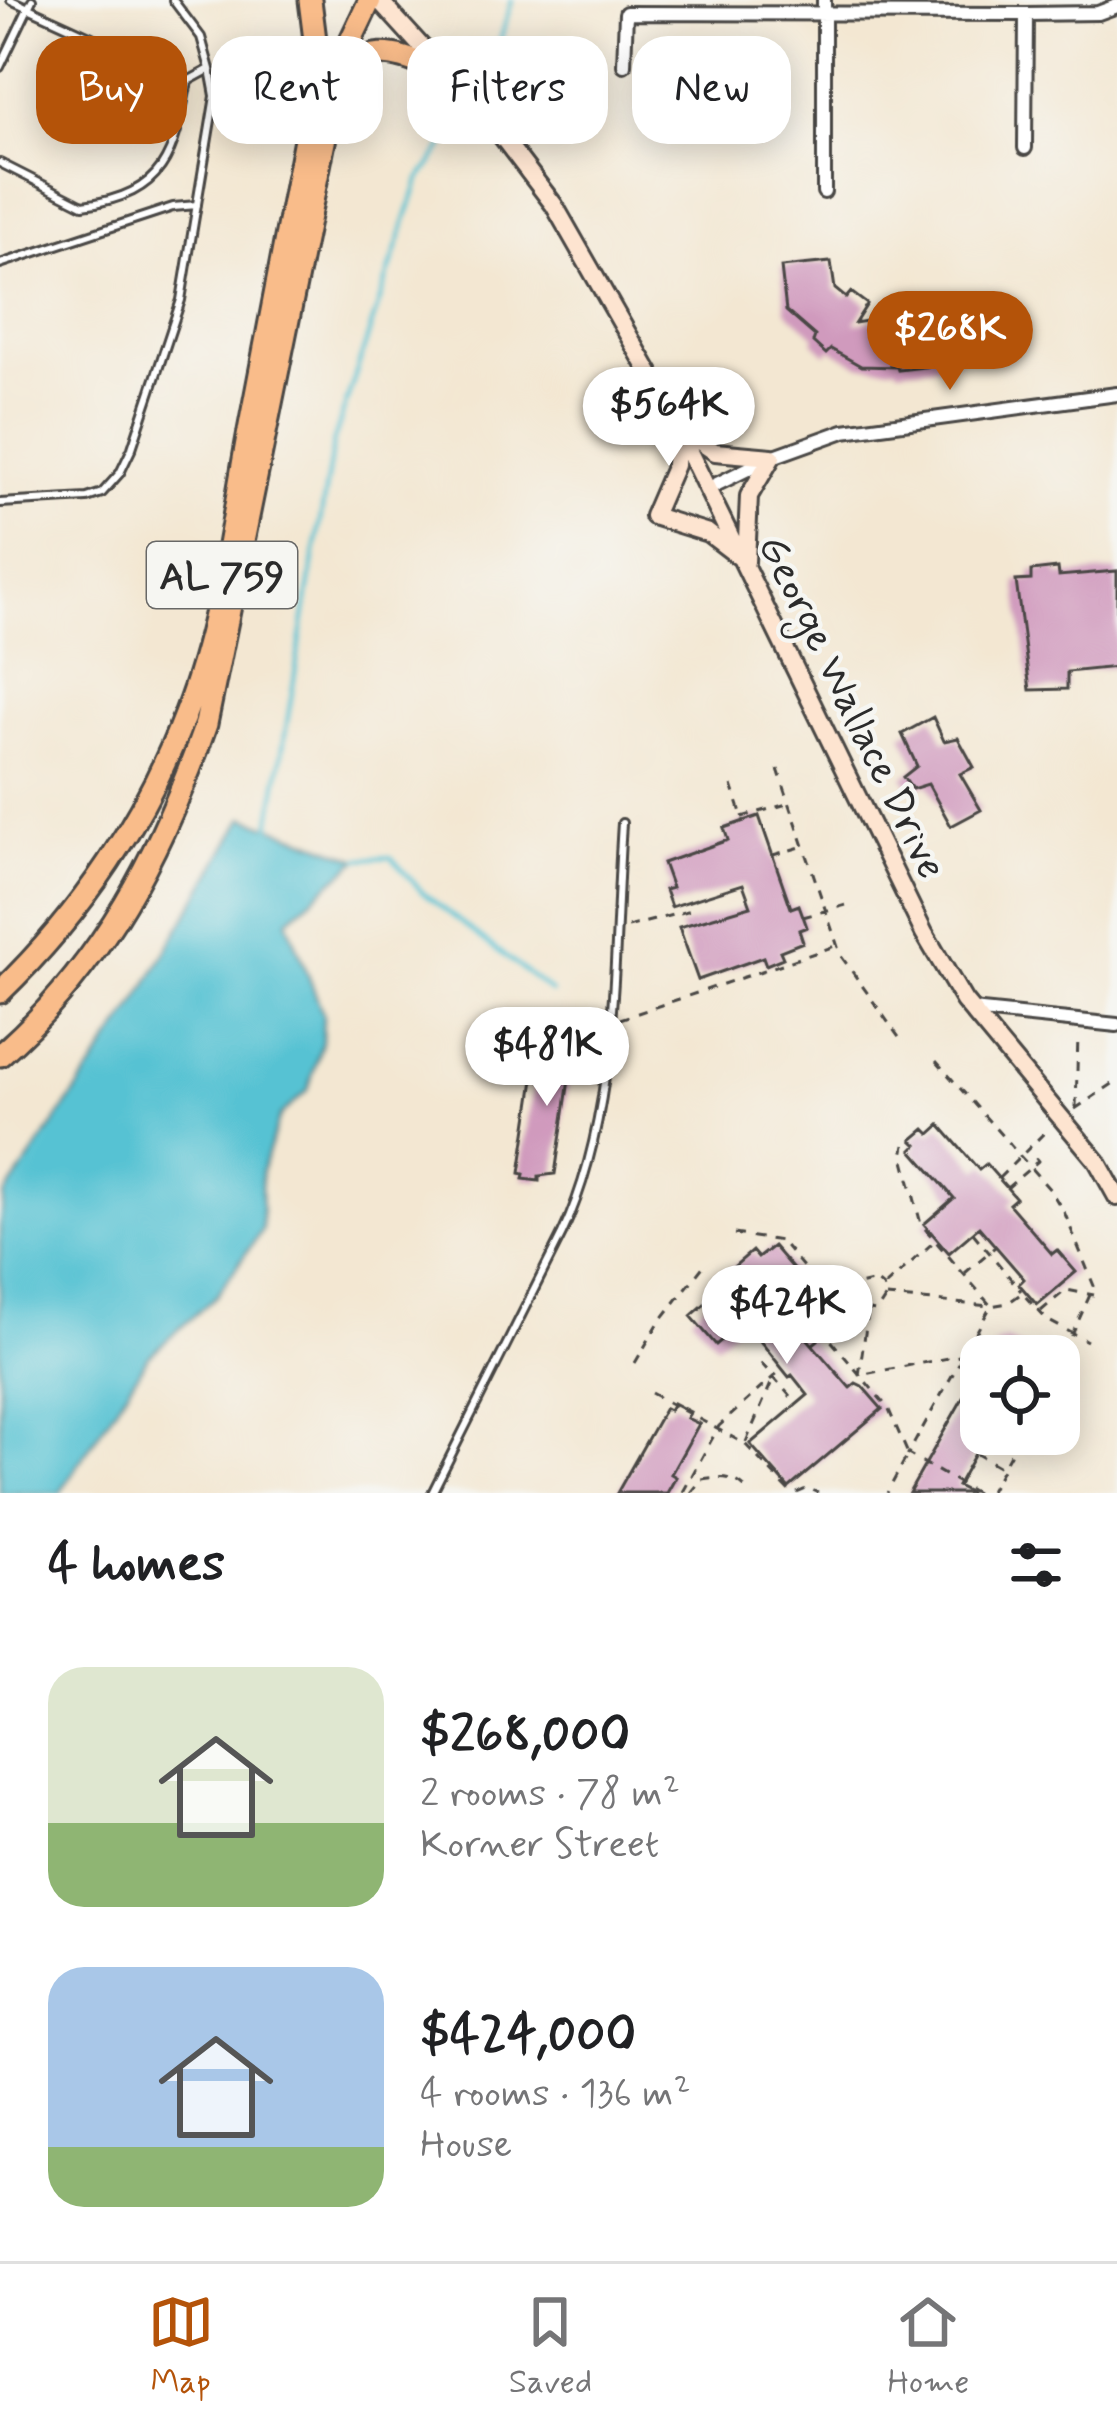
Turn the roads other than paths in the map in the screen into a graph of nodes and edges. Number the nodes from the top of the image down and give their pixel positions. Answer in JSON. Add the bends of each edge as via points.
{"nodes":[{"id":1,"x":11,"y":0,"type":"edge"},
{"id":2,"x":173,"y":0,"type":"edge"},
{"id":3,"x":310,"y":0,"type":"edge"},
{"id":4,"x":372,"y":0,"type":"edge"},
{"id":5,"x":30,"y":4,"type":"edge"},
{"id":6,"x":1117,"y":6,"type":"edge"},
{"id":7,"x":824,"y":7,"type":"edge"},
{"id":8,"x":1026,"y":14,"type":"junction"},
{"id":9,"x":314,"y":36,"type":"edge"},
{"id":10,"x":354,"y":36,"type":"edge"},
{"id":11,"x":408,"y":36,"type":"edge"},
{"id":12,"x":624,"y":65,"type":"dead end"},
{"id":13,"x":0,"y":67,"type":"edge"},
{"id":14,"x":210,"y":69,"type":"junction"},
{"id":15,"x":188,"y":80,"type":"junction"},
{"id":16,"x":314,"y":144,"type":"edge"},
{"id":17,"x":315,"y":144,"type":"edge"},
{"id":18,"x":508,"y":144,"type":"edge"},
{"id":19,"x":1024,"y":148,"type":"dead end"},
{"id":20,"x":0,"y":163,"type":"edge"},
{"id":21,"x":824,"y":192,"type":"dead end"},
{"id":22,"x":197,"y":205,"type":"junction"},
{"id":23,"x":0,"y":264,"type":"edge"},
{"id":24,"x":1117,"y":394,"type":"edge"},
{"id":25,"x":677,"y":426,"type":"junction"},
{"id":26,"x":772,"y":457,"type":"junction"},
{"id":27,"x":707,"y":489,"type":"junction"},
{"id":28,"x":0,"y":503,"type":"edge"},
{"id":29,"x":746,"y":562,"type":"junction"},
{"id":30,"x":622,"y":823,"type":"dead end"},
{"id":31,"x":0,"y":992,"type":"edge"},
{"id":32,"x":972,"y":1010,"type":"junction"},
{"id":33,"x":1117,"y":1024,"type":"edge"},
{"id":34,"x":0,"y":1055,"type":"edge"},
{"id":35,"x":1117,"y":1197,"type":"edge"},
{"id":36,"x":432,"y":1493,"type":"edge"}],
"edges":[{"from":1,"to":5,"type":"lane"},
{"from":2,"to":14,"type":"lane","via":[[201,37]]},
{"from":3,"to":9,"type":"highway"},
{"from":4,"to":10,"type":"highway","number":"AL 759"},
{"from":4,"to":11,"type":"street","name":"George Wallace Drive"},
{"from":5,"to":13,"type":"lane"},
{"from":5,"to":15,"type":"lane"},
{"from":6,"to":8,"type":"street"},
{"from":7,"to":8,"type":"street"},
{"from":7,"to":12,"type":"street","via":[[626,13]]},
{"from":7,"to":21,"type":"street"},
{"from":8,"to":19,"type":"street"},
{"from":14,"to":15,"type":"lane"},
{"from":14,"to":22,"type":"lane","via":[[215,96]]},
{"from":15,"to":20,"type":"lane","via":[[163,170],[139,188],[83,205]]},
{"from":16,"to":31,"type":"highway","number":"AL 759","via":[[186,714],[105,868]]},
{"from":17,"to":34,"type":"highway","number":"AL 759","via":[[195,756],[159,846],[117,920],[75,978]]},
{"from":18,"to":25,"type":"street","name":"George Wallace Drive","via":[[554,206]]},
{"from":22,"to":23,"type":"lane"},
{"from":22,"to":28,"type":"lane","via":[[181,300],[120,473],[87,498]]},
{"from":24,"to":26,"type":"street","via":[[844,431]]},
{"from":25,"to":26,"type":"street","via":[[716,452]]},
{"from":25,"to":27,"type":"street","name":"George Wallace Drive"},
{"from":25,"to":29,"type":"street","via":[[675,465],[653,516],[708,533]]},
{"from":26,"to":27,"type":"street"},
{"from":26,"to":29,"type":"street","via":[[749,496]]},
{"from":27,"to":29,"type":"street","name":"George Wallace Drive"},
{"from":29,"to":32,"type":"street","name":"George Wallace Drive","via":[[924,933]]},
{"from":30,"to":36,"type":"lane","via":[[597,1132],[582,1193]]},
{"from":32,"to":33,"type":"street"},
{"from":32,"to":35,"type":"street","name":"George Wallace Drive","via":[[1097,1161]]}]}
